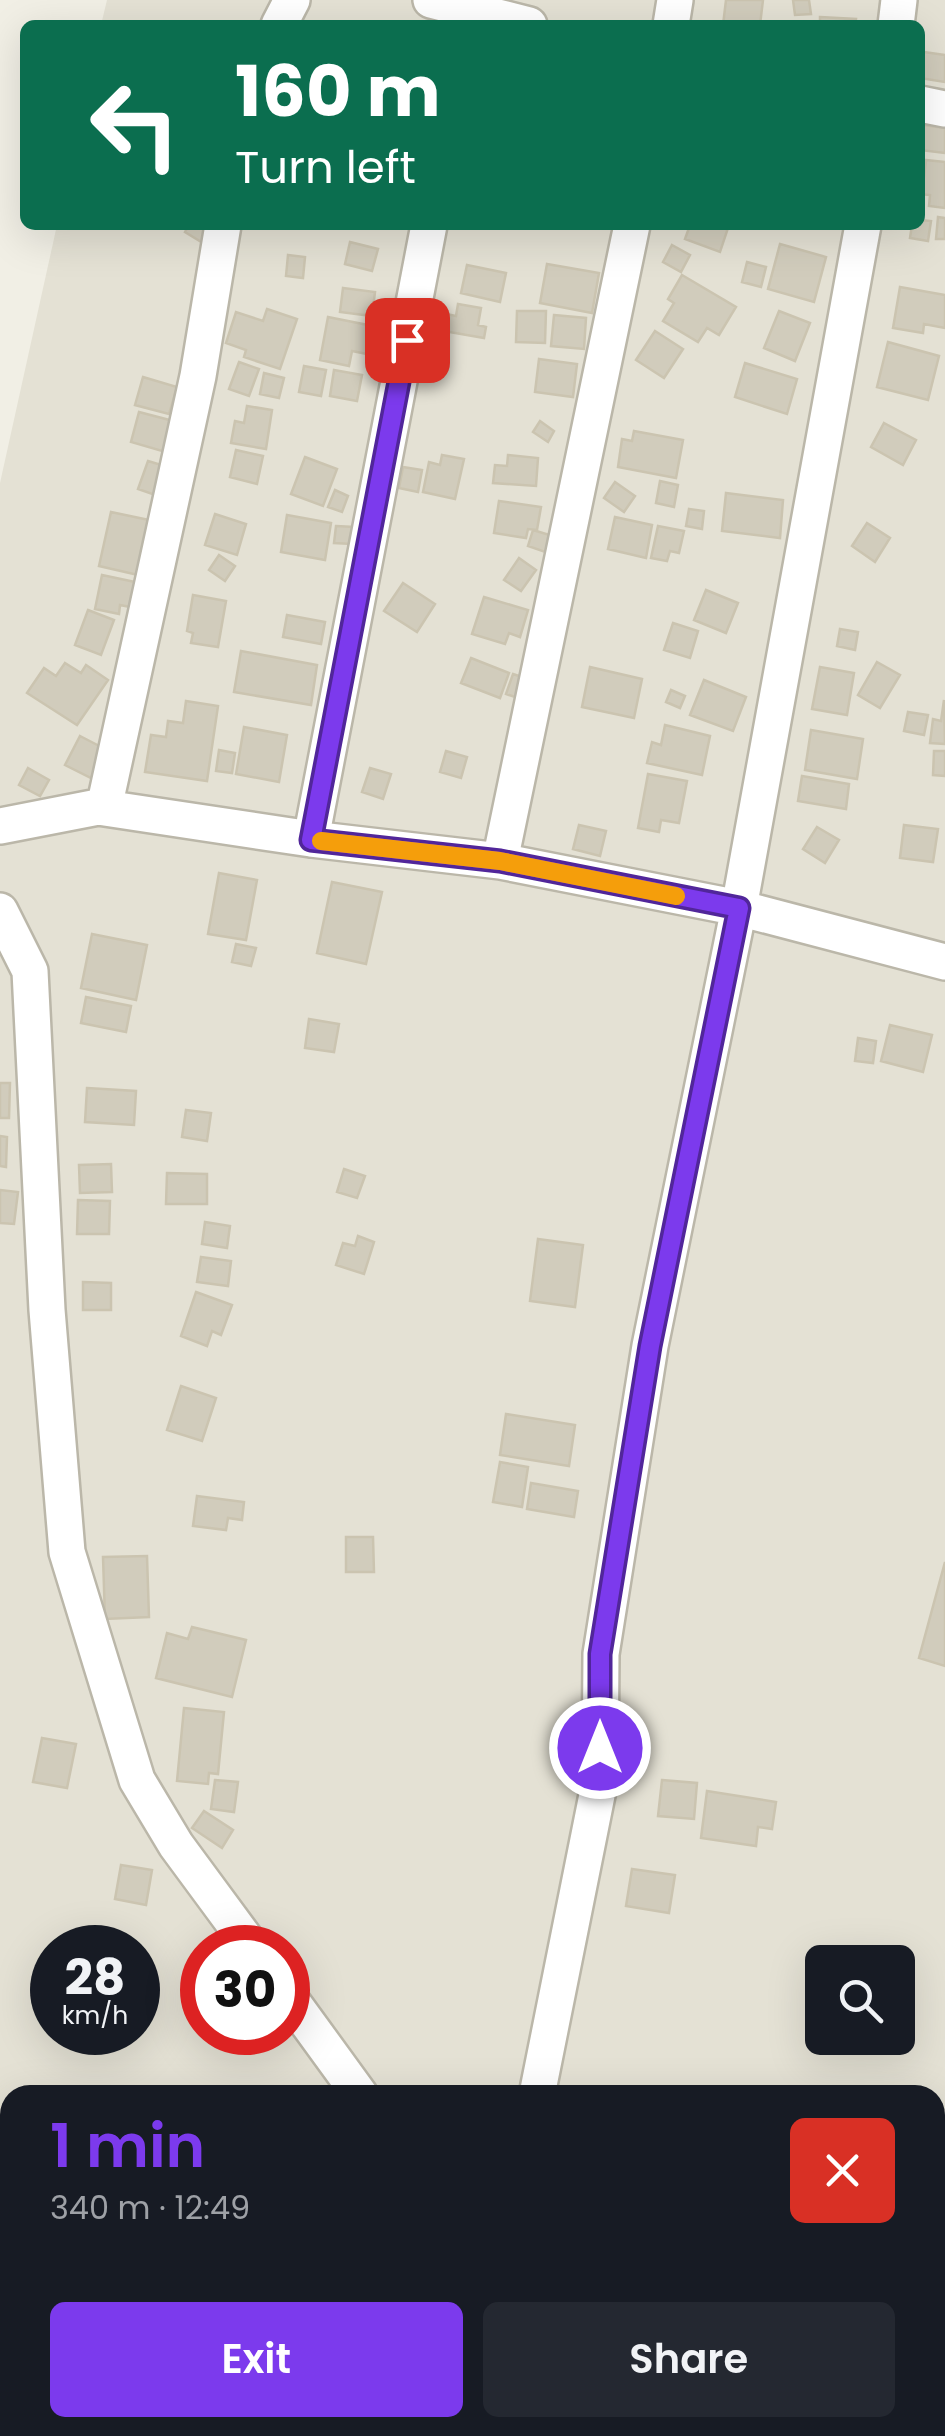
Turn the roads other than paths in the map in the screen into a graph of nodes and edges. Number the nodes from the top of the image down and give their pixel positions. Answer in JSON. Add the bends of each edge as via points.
{"nodes":[{"id":1,"x":430,"y":0,"type":"edge"},
{"id":2,"x":470,"y":12,"type":"edge"},
{"id":3,"x":506,"y":20,"type":"edge"},
{"id":4,"x":222,"y":230,"type":"edge"},
{"id":5,"x":428,"y":230,"type":"edge"},
{"id":6,"x":631,"y":230,"type":"edge"},
{"id":7,"x":862,"y":230,"type":"edge"},
{"id":8,"x":104,"y":808,"type":"junction"},
{"id":9,"x":0,"y":826,"type":"edge"},
{"id":10,"x":311,"y":840,"type":"junction"},
{"id":11,"x":500,"y":861,"type":"junction"},
{"id":12,"x":739,"y":908,"type":"junction"},
{"id":13,"x":1,"y":915,"type":"edge"},
{"id":14,"x":945,"y":962,"type":"edge"},
{"id":15,"x":235,"y":1925,"type":"edge"},
{"id":16,"x":310,"y":2026,"type":"edge"},
{"id":17,"x":353,"y":2085,"type":"edge"},
{"id":18,"x":539,"y":2085,"type":"edge"}],
"edges":[{"from":1,"to":2,"type":"street"},
{"from":2,"to":3,"type":"street"},
{"from":4,"to":8,"type":"street","via":[[198,376]]},
{"from":5,"to":10,"type":"street"},
{"from":6,"to":11,"type":"street"},
{"from":7,"to":12,"type":"street"},
{"from":8,"to":9,"type":"street"},
{"from":8,"to":10,"type":"street"},
{"from":10,"to":11,"type":"street"},
{"from":11,"to":12,"type":"street"},
{"from":12,"to":14,"type":"street"},
{"from":12,"to":18,"type":"street","via":[[650,1346],[600,1654],[600,1780]]},
{"from":13,"to":15,"type":"street","via":[[30,971],[47,1310],[68,1552],[136,1780]]},
{"from":16,"to":17,"type":"street"}]}
